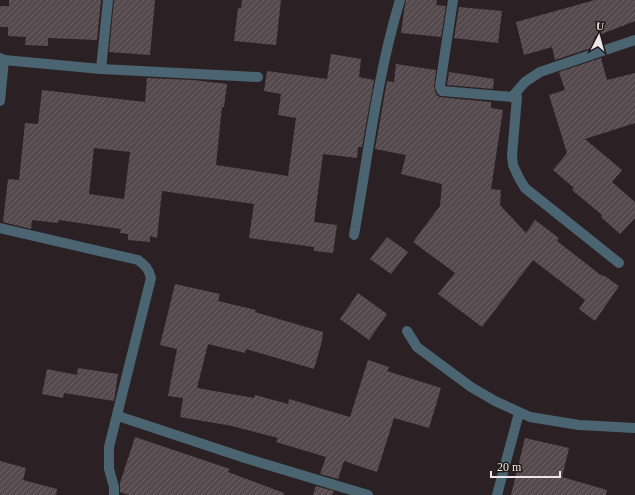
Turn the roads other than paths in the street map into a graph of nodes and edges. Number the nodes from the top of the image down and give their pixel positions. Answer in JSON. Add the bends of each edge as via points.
{"nodes":[{"id":1,"x":108,"y":0,"type":"edge"},
{"id":2,"x":400,"y":0,"type":"edge"},
{"id":3,"x":453,"y":0,"type":"edge"},
{"id":4,"x":635,"y":40,"type":"edge"},
{"id":5,"x":2,"y":59,"type":"edge"},
{"id":6,"x":101,"y":69,"type":"junction"},
{"id":7,"x":258,"y":77,"type":"dead end"},
{"id":8,"x":512,"y":97,"type":"junction"},
{"id":9,"x":0,"y":102,"type":"edge"},
{"id":10,"x":0,"y":228,"type":"edge"},
{"id":11,"x":354,"y":235,"type":"dead end"},
{"id":12,"x":618,"y":263,"type":"dead end"},
{"id":13,"x":407,"y":331,"type":"dead end"},
{"id":14,"x":519,"y":413,"type":"junction"},
{"id":15,"x":118,"y":416,"type":"junction"},
{"id":16,"x":635,"y":428,"type":"edge"},
{"id":17,"x":114,"y":495,"type":"edge"},
{"id":18,"x":368,"y":495,"type":"edge"},
{"id":19,"x":497,"y":495,"type":"edge"}],
"edges":[{"from":1,"to":6,"type":"street"},
{"from":2,"to":11,"type":"street","via":[[389,35],[381,75]]},
{"from":3,"to":8,"type":"street","via":[[440,88],[442,91]]},
{"from":4,"to":8,"type":"street","via":[[540,72],[525,82]]},
{"from":5,"to":6,"type":"street"},
{"from":5,"to":9,"type":"street"},
{"from":6,"to":7,"type":"street"},
{"from":8,"to":12,"type":"street","via":[[517,98],[513,165],[522,183]]},
{"from":10,"to":15,"type":"street","via":[[127,256],[138,260],[146,267],[150,278]]},
{"from":13,"to":14,"type":"street","via":[[416,346],[453,374]]},
{"from":14,"to":16,"type":"street","via":[[579,425]]},
{"from":14,"to":19,"type":"street"},
{"from":15,"to":17,"type":"street","via":[[108,455]]},
{"from":15,"to":18,"type":"street"}]}
